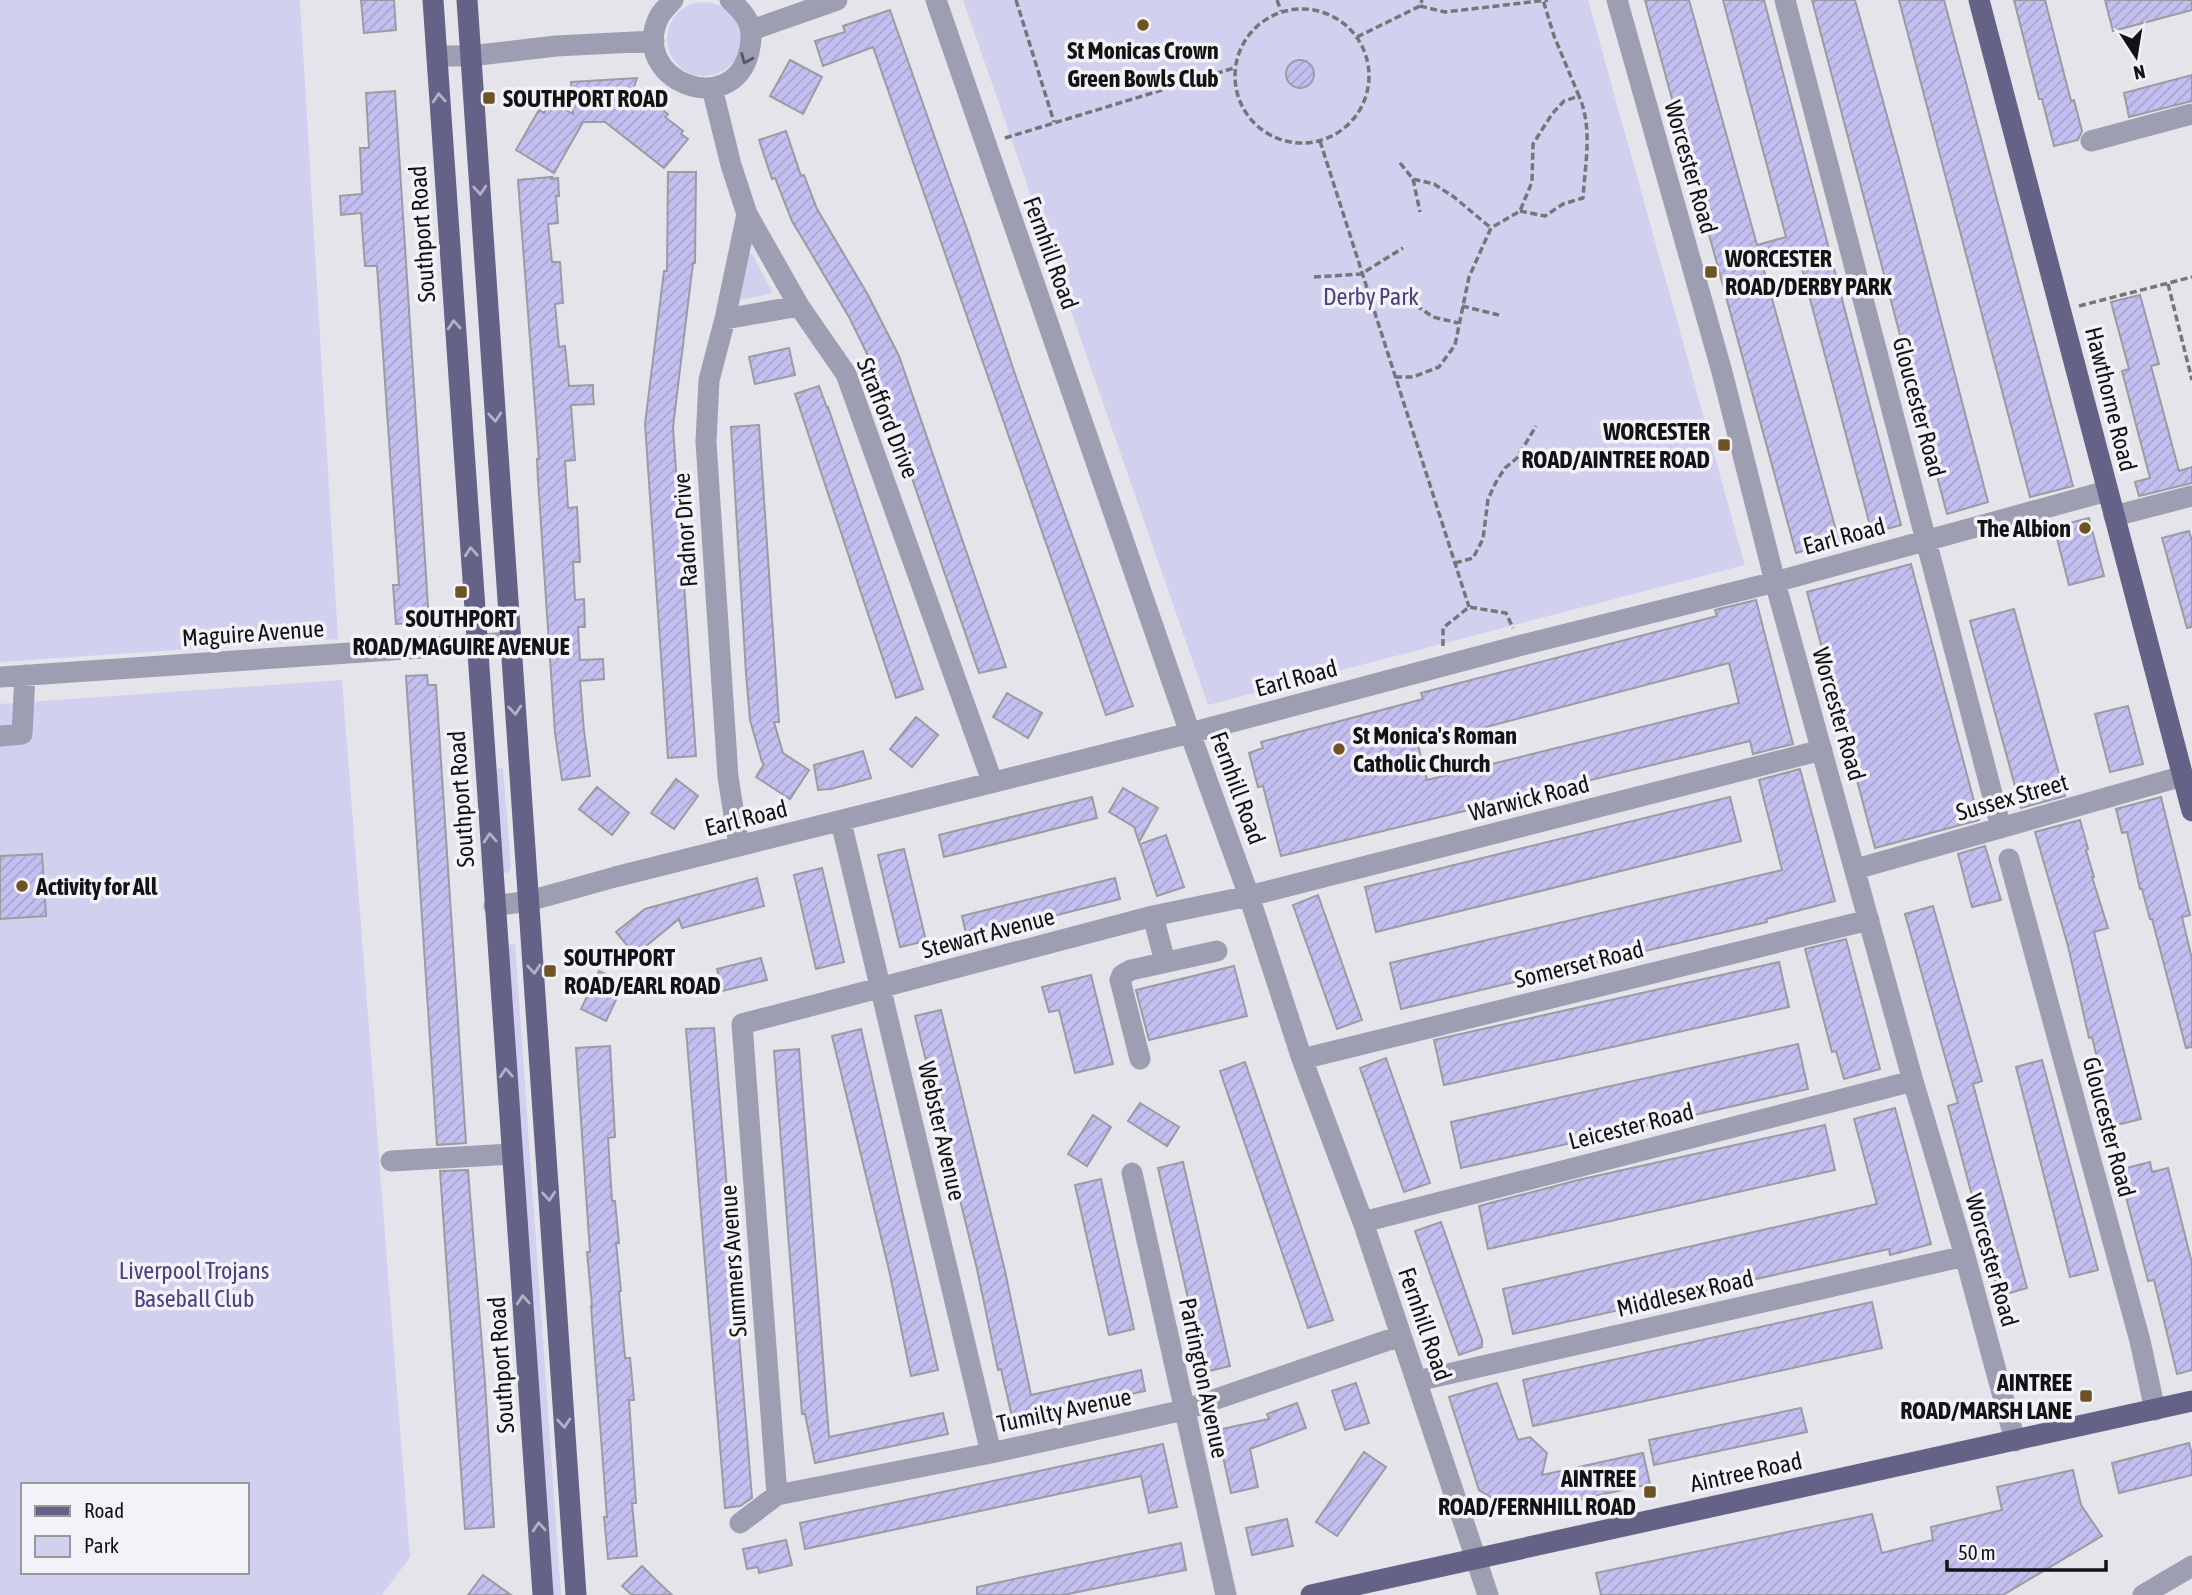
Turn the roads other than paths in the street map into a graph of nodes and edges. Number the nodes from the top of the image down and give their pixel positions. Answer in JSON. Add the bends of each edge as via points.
{"nodes":[{"id":1,"x":433,"y":0,"type":"edge"},
{"id":2,"x":467,"y":0,"type":"edge"},
{"id":3,"x":673,"y":0,"type":"edge"},
{"id":4,"x":730,"y":0,"type":"edge"},
{"id":5,"x":837,"y":0,"type":"edge"},
{"id":6,"x":936,"y":0,"type":"edge"},
{"id":7,"x":1617,"y":0,"type":"edge"},
{"id":8,"x":1785,"y":0,"type":"edge"},
{"id":9,"x":1979,"y":0,"type":"edge"},
{"id":10,"x":752,"y":30,"type":"junction"},
{"id":11,"x":654,"y":41,"type":"junction"},
{"id":12,"x":437,"y":56,"type":"junction"},
{"id":13,"x":470,"y":56,"type":"junction"},
{"id":14,"x":712,"y":88,"type":"junction"},
{"id":15,"x":2192,"y":114,"type":"edge"},
{"id":16,"x":2091,"y":141,"type":"dead end"},
{"id":17,"x":747,"y":214,"type":"junction"},
{"id":18,"x":799,"y":306,"type":"junction"},
{"id":19,"x":726,"y":318,"type":"junction"},
{"id":20,"x":2107,"y":491,"type":"junction"},
{"id":21,"x":2192,"y":496,"type":"edge"},
{"id":22,"x":2114,"y":516,"type":"junction"},
{"id":23,"x":1927,"y":542,"type":"junction"},
{"id":24,"x":1775,"y":582,"type":"junction"},
{"id":25,"x":510,"y":642,"type":"junction"},
{"id":26,"x":478,"y":644,"type":"junction"},
{"id":27,"x":25,"y":675,"type":"junction"},
{"id":28,"x":0,"y":677,"type":"edge"},
{"id":29,"x":1190,"y":733,"type":"junction"},
{"id":30,"x":0,"y":736,"type":"edge"},
{"id":31,"x":1822,"y":750,"type":"junction"},
{"id":32,"x":2183,"y":776,"type":"junction"},
{"id":33,"x":992,"y":781,"type":"junction"},
{"id":34,"x":2192,"y":811,"type":"edge"},
{"id":35,"x":841,"y":822,"type":"junction"},
{"id":36,"x":2001,"y":828,"type":"junction"},
{"id":37,"x":739,"y":846,"type":"junction"},
{"id":38,"x":2009,"y":859,"type":"dead end"},
{"id":39,"x":1856,"y":869,"type":"junction"},
{"id":40,"x":1249,"y":896,"type":"junction"},
{"id":41,"x":529,"y":901,"type":"junction"},
{"id":42,"x":495,"y":906,"type":"junction"},
{"id":43,"x":1153,"y":916,"type":"junction"},
{"id":44,"x":1868,"y":920,"type":"junction"},
{"id":45,"x":1217,"y":950,"type":"dead end"},
{"id":46,"x":1165,"y":962,"type":"junction"},
{"id":47,"x":881,"y":988,"type":"junction"},
{"id":48,"x":742,"y":1024,"type":"joint"},
{"id":49,"x":1140,"y":1059,"type":"dead end"},
{"id":50,"x":1303,"y":1059,"type":"junction"},
{"id":51,"x":1913,"y":1081,"type":"junction"},
{"id":52,"x":512,"y":1154,"type":"junction"},
{"id":53,"x":391,"y":1161,"type":"dead end"},
{"id":54,"x":1132,"y":1173,"type":"dead end"},
{"id":55,"x":1363,"y":1222,"type":"junction"},
{"id":56,"x":1965,"y":1256,"type":"junction"},
{"id":57,"x":1400,"y":1336,"type":"junction"},
{"id":58,"x":1417,"y":1381,"type":"junction"},
{"id":59,"x":2192,"y":1401,"type":"edge"},
{"id":60,"x":1184,"y":1410,"type":"junction"},
{"id":61,"x":2155,"y":1410,"type":"junction"},
{"id":62,"x":2015,"y":1441,"type":"junction"},
{"id":63,"x":991,"y":1452,"type":"junction"},
{"id":64,"x":777,"y":1495,"type":"junction"},
{"id":65,"x":740,"y":1523,"type":"dead end"},
{"id":66,"x":1475,"y":1560,"type":"junction"},
{"id":67,"x":2192,"y":1566,"type":"edge"},
{"id":68,"x":543,"y":1595,"type":"edge"},
{"id":69,"x":576,"y":1595,"type":"edge"},
{"id":70,"x":1226,"y":1595,"type":"edge"},
{"id":71,"x":1311,"y":1595,"type":"edge"},
{"id":72,"x":1488,"y":1595,"type":"edge"},
{"id":73,"x":2143,"y":1595,"type":"edge"}],
"edges":[{"from":1,"to":12,"type":"main road","name":"Southport Road"},
{"from":2,"to":13,"type":"main road"},
{"from":3,"to":11,"type":"street","via":[[659,17]]},
{"from":4,"to":10,"type":"street","via":[[744,13]]},
{"from":5,"to":10,"type":"street"},
{"from":6,"to":29,"type":"street","name":"Fernhill Road"},
{"from":7,"to":24,"type":"street","name":"Worcester Road","via":[[1722,372]]},
{"from":8,"to":23,"type":"street","name":"Gloucester Road"},
{"from":9,"to":20,"type":"main road","name":"Hawthorne Road"},
{"from":10,"to":14,"type":"street","one_way":true,"via":[[747,62],[736,76]]},
{"from":11,"to":13,"type":"street"},
{"from":11,"to":14,"type":"street","via":[[660,63],[671,76],[695,88]]},
{"from":12,"to":13,"type":"street"},
{"from":26,"to":12,"type":"main road","name":"Southport Road","one_way":true},
{"from":13,"to":25,"type":"main road","one_way":true},
{"from":14,"to":17,"type":"street","name":"Strafford Drive"},
{"from":15,"to":16,"type":"street"},
{"from":17,"to":18,"type":"street","name":"Strafford Drive"},
{"from":17,"to":19,"type":"street","name":"Radnor Drive"},
{"from":18,"to":19,"type":"street"},
{"from":18,"to":33,"type":"street","name":"Strafford Drive","via":[[846,374]]},
{"from":19,"to":37,"type":"street","name":"Radnor Drive","via":[[709,380],[706,442],[728,777]]},
{"from":20,"to":22,"type":"main road","name":"Hawthorne Road"},
{"from":20,"to":23,"type":"street","name":"Earl Road"},
{"from":21,"to":22,"type":"street"},
{"from":22,"to":32,"type":"main road","name":"Hawthorne Road"},
{"from":23,"to":24,"type":"street","name":"Earl Road"},
{"from":23,"to":36,"type":"street","name":"Gloucester Road"},
{"from":24,"to":29,"type":"street","name":"Earl Road"},
{"from":24,"to":31,"type":"street","name":"Worcester Road"},
{"from":25,"to":26,"type":"street","name":"Maguire Avenue"},
{"from":25,"to":41,"type":"main road","one_way":true},
{"from":26,"to":27,"type":"street","name":"Maguire Avenue"},
{"from":42,"to":26,"type":"main road","name":"Southport Road","one_way":true},
{"from":27,"to":28,"type":"street","name":"Maguire Avenue"},
{"from":27,"to":30,"type":"street","via":[[22,734]]},
{"from":29,"to":33,"type":"street","name":"Earl Road"},
{"from":29,"to":40,"type":"street","name":"Fernhill Road"},
{"from":31,"to":39,"type":"street","name":"Worcester Road"},
{"from":31,"to":40,"type":"street","name":"Warwick Road"},
{"from":32,"to":34,"type":"main road","name":"Hawthorne Road"},
{"from":32,"to":36,"type":"street","name":"Sussex Street"},
{"from":33,"to":35,"type":"street","name":"Earl Road"},
{"from":35,"to":37,"type":"street","name":"Earl Road"},
{"from":35,"to":47,"type":"street","name":"Webster Avenue"},
{"from":36,"to":39,"type":"street","name":"Sussex Street"},
{"from":37,"to":41,"type":"street","name":"Earl Road"},
{"from":38,"to":61,"type":"street","name":"Gloucester Road"},
{"from":39,"to":44,"type":"street","name":"Worcester Road"},
{"from":40,"to":43,"type":"street","name":"Stewart Avenue"},
{"from":40,"to":50,"type":"street","name":"Fernhill Road"},
{"from":41,"to":42,"type":"street","name":"Earl Road"},
{"from":41,"to":69,"type":"main road","one_way":true},
{"from":52,"to":42,"type":"main road","name":"Southport Road","one_way":true},
{"from":43,"to":46,"type":"street"},
{"from":43,"to":47,"type":"street","name":"Stewart Avenue"},
{"from":44,"to":50,"type":"street","name":"Somerset Road"},
{"from":44,"to":51,"type":"street","name":"Worcester Road"},
{"from":45,"to":46,"type":"street"},
{"from":46,"to":49,"type":"street","via":[[1131,970],[1120,980]]},
{"from":47,"to":48,"type":"street","name":"Stewart Avenue"},
{"from":47,"to":63,"type":"street","name":"Webster Avenue"},
{"from":48,"to":64,"type":"street","name":"Summers Avenue"},
{"from":50,"to":55,"type":"street","name":"Fernhill Road"},
{"from":51,"to":55,"type":"street","name":"Leicester Road"},
{"from":51,"to":56,"type":"street","name":"Worcester Road"},
{"from":52,"to":53,"type":"street"},
{"from":68,"to":52,"type":"main road","name":"Southport Road","one_way":true},
{"from":54,"to":60,"type":"street","name":"Partington Avenue"},
{"from":55,"to":57,"type":"street","name":"Fernhill Road"},
{"from":56,"to":58,"type":"street","name":"Middlesex Road"},
{"from":56,"to":62,"type":"street","name":"Worcester Road"},
{"from":57,"to":58,"type":"street","name":"Fernhill Road"},
{"from":57,"to":60,"type":"street","name":"Tumilty Avenue"},
{"from":58,"to":66,"type":"street","name":"Fernhill Road"},
{"from":59,"to":61,"type":"main road","name":"Aintree Road"},
{"from":60,"to":63,"type":"street","name":"Tumilty Avenue"},
{"from":60,"to":70,"type":"street","name":"Partington Avenue"},
{"from":61,"to":62,"type":"main road","name":"Aintree Road"},
{"from":62,"to":66,"type":"main road","name":"Aintree Road"},
{"from":63,"to":64,"type":"street","name":"Tumilty Avenue"},
{"from":64,"to":65,"type":"street","name":"Tumilty Avenue"},
{"from":66,"to":71,"type":"main road","name":"Aintree Road"},
{"from":66,"to":72,"type":"street","name":"Fernhill Road"},
{"from":67,"to":73,"type":"street"}]}
